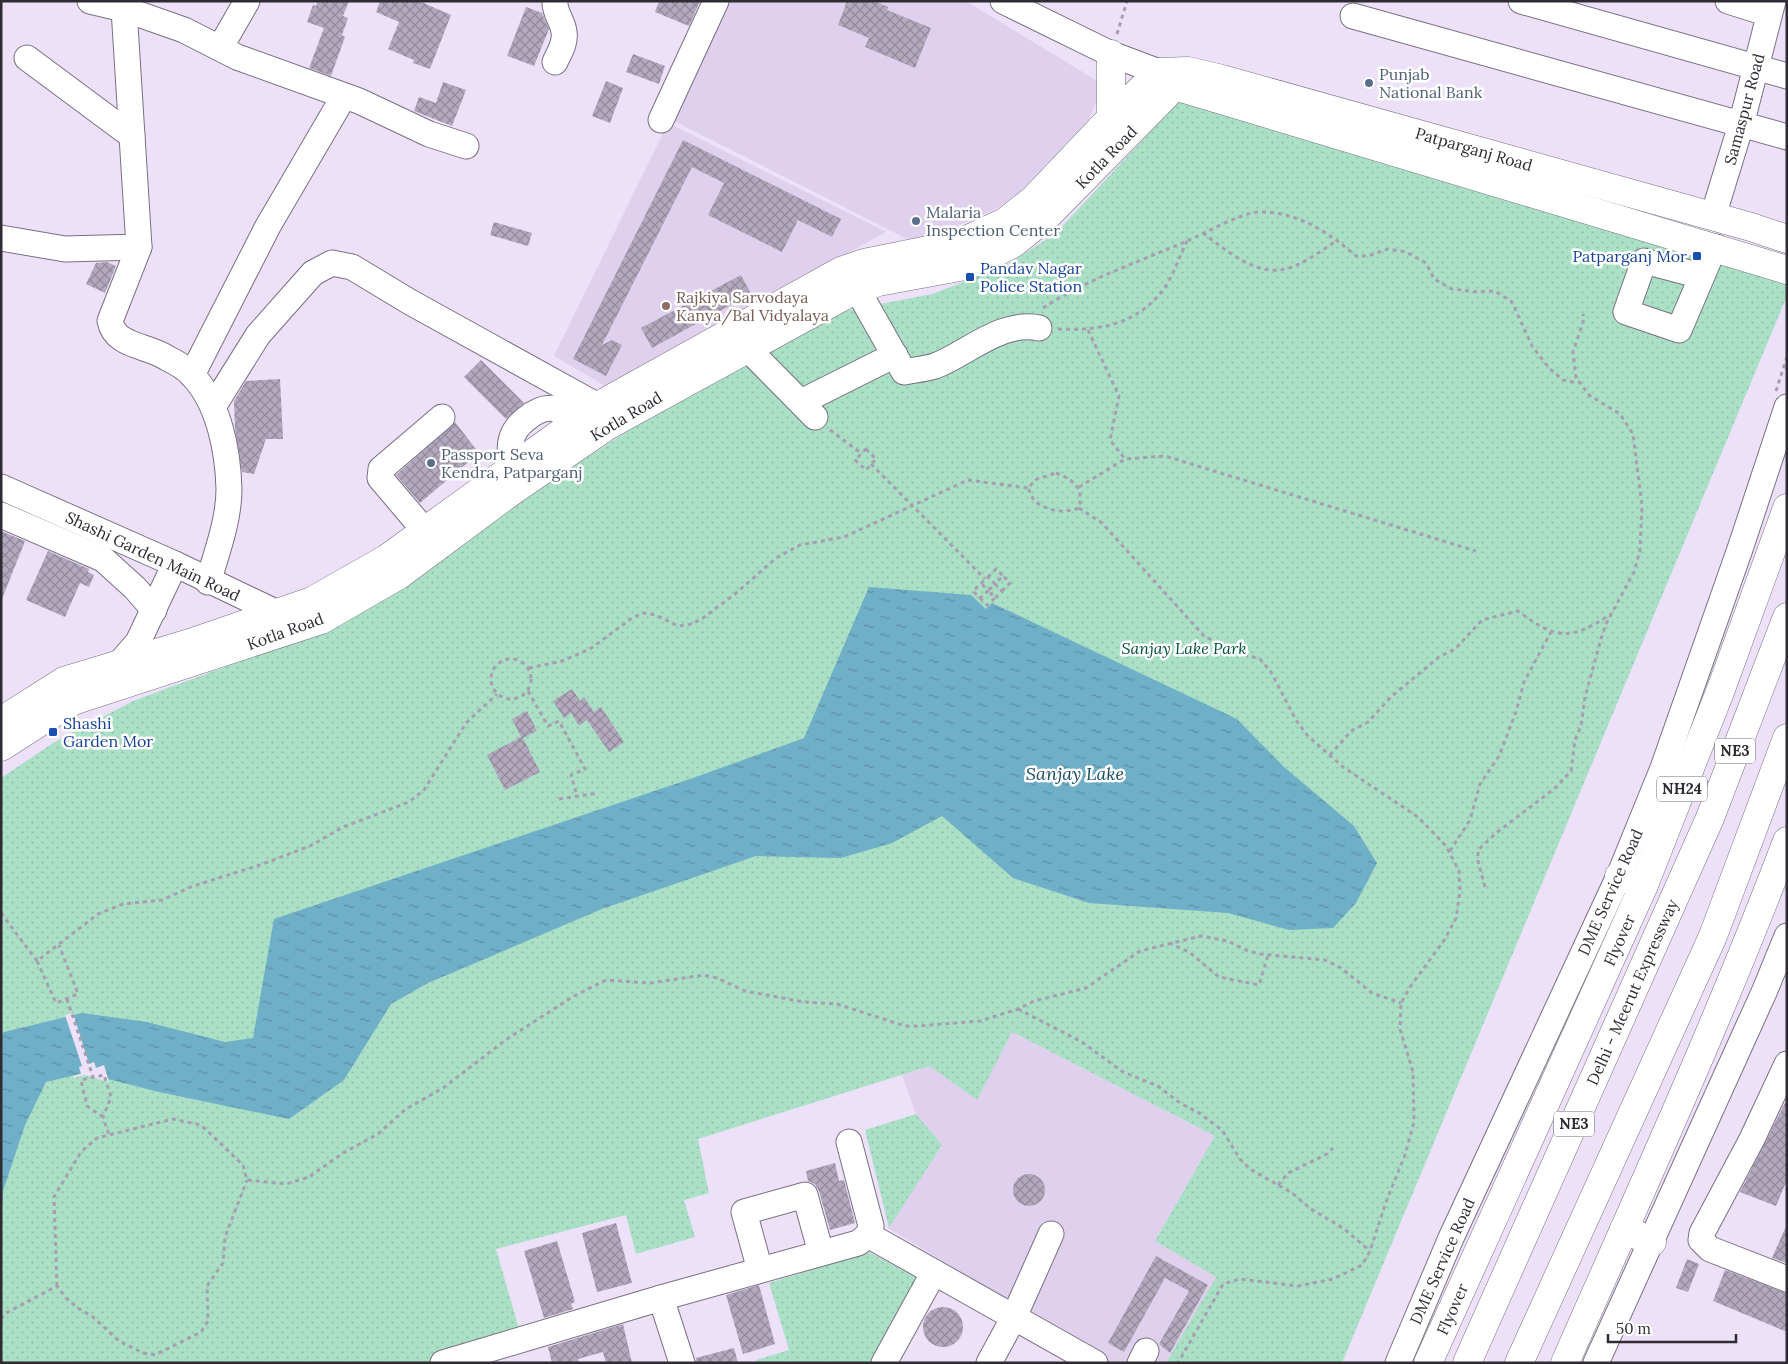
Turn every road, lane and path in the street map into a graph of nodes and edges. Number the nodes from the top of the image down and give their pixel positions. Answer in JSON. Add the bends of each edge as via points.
{"nodes":[{"id":1,"x":90,"y":1,"type":"edge"},
{"id":2,"x":247,"y":1,"type":"edge"},
{"id":3,"x":555,"y":1,"type":"edge"},
{"id":4,"x":716,"y":1,"type":"edge"},
{"id":5,"x":1003,"y":1,"type":"edge"},
{"id":6,"x":1127,"y":1,"type":"edge"},
{"id":7,"x":1521,"y":1,"type":"edge"},
{"id":8,"x":1728,"y":1,"type":"edge"},
{"id":9,"x":1771,"y":8,"type":"edge"},
{"id":10,"x":124,"y":9,"type":"junction"},
{"id":11,"x":1353,"y":16,"type":"dead end"},
{"id":12,"x":220,"y":48,"type":"junction"},
{"id":13,"x":1111,"y":54,"type":"junction"},
{"id":14,"x":27,"y":58,"type":"dead end"},
{"id":15,"x":555,"y":62,"type":"dead end"},
{"id":16,"x":1756,"y":69,"type":"junction"},
{"id":17,"x":1787,"y":76,"type":"edge"},
{"id":18,"x":1167,"y":79,"type":"junction"},
{"id":19,"x":344,"y":96,"type":"junction"},
{"id":20,"x":1111,"y":118,"type":"junction"},
{"id":21,"x":661,"y":120,"type":"dead end"},
{"id":22,"x":1741,"y":125,"type":"junction"},
{"id":23,"x":132,"y":136,"type":"junction"},
{"id":24,"x":1787,"y":137,"type":"edge"},
{"id":25,"x":466,"y":146,"type":"dead end"},
{"id":26,"x":1713,"y":216,"type":"junction"},
{"id":27,"x":1203,"y":234,"type":"junction"},
{"id":28,"x":1,"y":238,"type":"edge"},
{"id":29,"x":1787,"y":239,"type":"edge"},
{"id":30,"x":1338,"y":240,"type":"junction"},
{"id":31,"x":1187,"y":241,"type":"junction"},
{"id":32,"x":139,"y":247,"type":"junction"},
{"id":33,"x":1716,"y":247,"type":"junction"},
{"id":34,"x":1787,"y":270,"type":"edge"},
{"id":35,"x":1702,"y":276,"type":"dead end"},
{"id":36,"x":857,"y":289,"type":"junction"},
{"id":37,"x":1583,"y":314,"type":"dead end"},
{"id":38,"x":1013,"y":327,"type":"junction"},
{"id":39,"x":1040,"y":328,"type":"joint"},
{"id":40,"x":1088,"y":330,"type":"junction"},
{"id":41,"x":747,"y":348,"type":"junction"},
{"id":42,"x":895,"y":355,"type":"junction"},
{"id":43,"x":192,"y":375,"type":"junction"},
{"id":44,"x":1578,"y":383,"type":"junction"},
{"id":45,"x":213,"y":407,"type":"junction"},
{"id":46,"x":1787,"y":407,"type":"edge"},
{"id":47,"x":808,"y":410,"type":"junction"},
{"id":48,"x":588,"y":413,"type":"junction"},
{"id":49,"x":442,"y":417,"type":"dead end"},
{"id":50,"x":861,"y":453,"type":"junction"},
{"id":51,"x":1125,"y":459,"type":"junction"},
{"id":52,"x":871,"y":464,"type":"junction"},
{"id":53,"x":1,"y":486,"type":"edge"},
{"id":54,"x":1079,"y":487,"type":"junction"},
{"id":55,"x":1028,"y":488,"type":"junction"},
{"id":56,"x":912,"y":505,"type":"junction"},
{"id":57,"x":1079,"y":508,"type":"junction"},
{"id":58,"x":1787,"y":508,"type":"edge"},
{"id":59,"x":1,"y":515,"type":"edge"},
{"id":60,"x":425,"y":531,"type":"junction"},
{"id":61,"x":1476,"y":550,"type":"dead end"},
{"id":62,"x":175,"y":564,"type":"junction"},
{"id":63,"x":1003,"y":576,"type":"junction"},
{"id":64,"x":987,"y":578,"type":"junction"},
{"id":65,"x":208,"y":582,"type":"junction"},
{"id":66,"x":981,"y":584,"type":"junction"},
{"id":67,"x":995,"y":584,"type":"junction"},
{"id":68,"x":988,"y":590,"type":"junction"},
{"id":69,"x":1002,"y":591,"type":"junction"},
{"id":70,"x":980,"y":598,"type":"junction"},
{"id":71,"x":995,"y":598,"type":"junction"},
{"id":72,"x":154,"y":610,"type":"junction"},
{"id":73,"x":1613,"y":612,"type":"junction"},
{"id":74,"x":277,"y":613,"type":"junction"},
{"id":75,"x":1787,"y":617,"type":"edge"},
{"id":76,"x":305,"y":626,"type":"junction"},
{"id":77,"x":1551,"y":632,"type":"junction"},
{"id":78,"x":120,"y":664,"type":"junction"},
{"id":79,"x":529,"y":668,"type":"junction"},
{"id":80,"x":528,"y":690,"type":"junction"},
{"id":81,"x":497,"y":694,"type":"junction"},
{"id":82,"x":1,"y":721,"type":"edge"},
{"id":83,"x":1787,"y":738,"type":"edge"},
{"id":84,"x":1,"y":747,"type":"edge"},
{"id":85,"x":1330,"y":756,"type":"junction"},
{"id":86,"x":598,"y":793,"type":"dead end"},
{"id":87,"x":577,"y":796,"type":"junction"},
{"id":88,"x":559,"y":799,"type":"dead end"},
{"id":89,"x":1787,"y":841,"type":"edge"},
{"id":90,"x":1450,"y":851,"type":"junction"},
{"id":91,"x":1619,"y":876,"type":"junction"},
{"id":92,"x":1644,"y":885,"type":"junction"},
{"id":93,"x":1485,"y":887,"type":"dead end"},
{"id":94,"x":1,"y":913,"type":"edge"},
{"id":95,"x":1787,"y":936,"type":"edge"},
{"id":96,"x":1168,"y":942,"type":"junction"},
{"id":97,"x":59,"y":944,"type":"junction"},
{"id":98,"x":1268,"y":954,"type":"junction"},
{"id":99,"x":37,"y":961,"type":"junction"},
{"id":100,"x":67,"y":999,"type":"junction"},
{"id":101,"x":1401,"y":1003,"type":"junction"},
{"id":102,"x":1018,"y":1009,"type":"junction"},
{"id":103,"x":1787,"y":1064,"type":"edge"},
{"id":104,"x":92,"y":1078,"type":"junction"},
{"id":105,"x":103,"y":1116,"type":"junction"},
{"id":106,"x":109,"y":1135,"type":"junction"},
{"id":107,"x":849,"y":1142,"type":"dead end"},
{"id":108,"x":1333,"y":1148,"type":"dead end"},
{"id":109,"x":247,"y":1180,"type":"junction"},
{"id":110,"x":1278,"y":1185,"type":"junction"},
{"id":111,"x":1624,"y":1229,"type":"junction"},
{"id":112,"x":1052,"y":1234,"type":"dead end"},
{"id":113,"x":868,"y":1235,"type":"junction"},
{"id":114,"x":1652,"y":1242,"type":"junction"},
{"id":115,"x":1370,"y":1251,"type":"junction"},
{"id":116,"x":822,"y":1253,"type":"junction"},
{"id":117,"x":760,"y":1270,"type":"junction"},
{"id":118,"x":934,"y":1272,"type":"junction"},
{"id":119,"x":1787,"y":1279,"type":"edge"},
{"id":120,"x":57,"y":1286,"type":"junction"},
{"id":121,"x":661,"y":1298,"type":"junction"},
{"id":122,"x":1014,"y":1317,"type":"junction"},
{"id":123,"x":1,"y":1319,"type":"edge"},
{"id":124,"x":487,"y":1357,"type":"edge"},
{"id":125,"x":443,"y":1363,"type":"edge"},
{"id":126,"x":682,"y":1363,"type":"edge"},
{"id":127,"x":884,"y":1363,"type":"edge"},
{"id":128,"x":989,"y":1363,"type":"edge"},
{"id":129,"x":1095,"y":1363,"type":"edge"},
{"id":130,"x":1178,"y":1363,"type":"edge"},
{"id":131,"x":1398,"y":1363,"type":"edge"},
{"id":132,"x":1428,"y":1363,"type":"edge"},
{"id":133,"x":1467,"y":1363,"type":"edge"},
{"id":134,"x":1519,"y":1363,"type":"edge"},
{"id":135,"x":1565,"y":1363,"type":"edge"},
{"id":136,"x":1596,"y":1363,"type":"edge"}],
"edges":[{"from":1,"to":10,"type":"street"},
{"from":2,"to":12,"type":"street"},
{"from":3,"to":15,"type":"street","via":[[564,31],[564,42]]},
{"from":4,"to":21,"type":"street"},
{"from":5,"to":13,"type":"street"},
{"from":6,"to":13,"type":"path"},
{"from":7,"to":16,"type":"street"},
{"from":8,"to":9,"type":"street"},
{"from":9,"to":16,"type":"street","name":"Samaspur Road"},
{"from":10,"to":12,"type":"street","via":[[184,30]]},
{"from":10,"to":23,"type":"street"},
{"from":11,"to":22,"type":"street"},
{"from":12,"to":19,"type":"street","via":[[272,71]]},
{"from":13,"to":18,"type":"street"},
{"from":13,"to":20,"type":"main road"},
{"from":14,"to":23,"type":"street"},
{"from":16,"to":17,"type":"street"},
{"from":16,"to":22,"type":"street","name":"Samaspur Road"},
{"from":18,"to":20,"type":"main road","name":"Kotla Road"},
{"from":18,"to":26,"type":"main road","name":"Patparganj Road","via":[[1188,71],[1222,79]]},
{"from":18,"to":33,"type":"main road","name":"Patparganj Road"},
{"from":18,"to":36,"type":"main road","name":"Kotla Road","via":[[1046,218],[1014,244],[965,266]]},
{"from":19,"to":25,"type":"street","via":[[428,134]]},
{"from":19,"to":43,"type":"street","via":[[268,226]]},
{"from":20,"to":48,"type":"main road","name":"Kotla Road","via":[[1034,199],[1005,222],[958,244],[864,263],[841,271]]},
{"from":22,"to":24,"type":"street"},
{"from":22,"to":26,"type":"street","name":"Samaspur Road"},
{"from":23,"to":32,"type":"street"},
{"from":26,"to":29,"type":"main road","name":"Patparganj Road"},
{"from":27,"to":30,"type":"path","via":[[1256,212],[1291,215]]},
{"from":27,"to":30,"type":"path","via":[[1250,265],[1278,270],[1305,261]]},
{"from":27,"to":31,"type":"path"},
{"from":28,"to":32,"type":"street","via":[[65,249]]},
{"from":30,"to":44,"type":"path","via":[[1356,256],[1368,256],[1388,249],[1406,252],[1426,263],[1434,279],[1452,289],[1496,290],[1512,302],[1532,346],[1548,368],[1563,380]]},
{"from":31,"to":38,"type":"path","via":[[1070,290]]},
{"from":31,"to":40,"type":"path","via":[[1164,289],[1147,308],[1121,322]]},
{"from":32,"to":43,"type":"street","via":[[110,321],[112,330],[119,339],[166,356]]},
{"from":33,"to":34,"type":"main road","name":"Patparganj Road"},
{"from":33,"to":35,"type":"street"},
{"from":36,"to":41,"type":"main road","name":"Kotla Road"},
{"from":36,"to":42,"type":"street"},
{"from":37,"to":44,"type":"path","via":[[1572,365]]},
{"from":38,"to":39,"type":"street"},
{"from":38,"to":42,"type":"street","via":[[934,366],[904,372]]},
{"from":39,"to":40,"type":"path"},
{"from":40,"to":51,"type":"path","via":[[1119,396],[1110,440]]},
{"from":41,"to":47,"type":"street"},
{"from":41,"to":76,"type":"main road","name":"Kotla Road","via":[[607,426],[399,575]]},
{"from":42,"to":47,"type":"street"},
{"from":43,"to":45,"type":"street"},
{"from":44,"to":73,"type":"path","via":[[1589,395],[1620,414],[1636,443],[1642,506],[1640,550],[1634,572]]},
{"from":45,"to":48,"type":"street","via":[[258,335],[313,273],[332,263],[352,266]]},
{"from":45,"to":65,"type":"street","via":[[223,440],[229,490],[222,538]]},
{"from":46,"to":91,"type":"street","name":"DME Service Road","via":[[1662,768]]},
{"from":47,"to":50,"type":"path"},
{"from":48,"to":60,"type":"main road","name":"Kotla Road"},
{"from":49,"to":60,"type":"street","via":[[381,469],[380,478]]},
{"from":50,"to":52,"type":"path","via":[[866,449],[876,459]]},
{"from":50,"to":52,"type":"path","via":[[855,460],[866,470]]},
{"from":51,"to":54,"type":"path"},
{"from":51,"to":61,"type":"path","via":[[1165,456]]},
{"from":52,"to":56,"type":"path"},
{"from":53,"to":62,"type":"street","name":"Shashi Garden Main Road"},
{"from":54,"to":55,"type":"path","via":[[1056,473],[1037,479]]},
{"from":54,"to":57,"type":"path"},
{"from":55,"to":56,"type":"path","via":[[968,480]]},
{"from":55,"to":57,"type":"path","via":[[1034,501],[1042,506],[1067,512]]},
{"from":56,"to":64,"type":"path"},
{"from":56,"to":79,"type":"path","via":[[844,537],[800,545],[776,558],[735,594],[692,624],[678,626],[656,615],[643,613],[590,649],[562,661]]},
{"from":57,"to":85,"type":"path","via":[[1102,523],[1204,636],[1238,653],[1260,659],[1271,672],[1296,720]]},
{"from":58,"to":92,"type":"main road","name":"Flyover","number":"NH24","via":[[1720,692]]},
{"from":59,"to":72,"type":"street","via":[[103,559]]},
{"from":60,"to":74,"type":"main road","name":"Kotla Road","via":[[386,559],[312,601]]},
{"from":62,"to":65,"type":"street","name":"Shashi Garden Main Road"},
{"from":62,"to":72,"type":"street"},
{"from":63,"to":64,"type":"path","via":[[996,569]]},
{"from":63,"to":67,"type":"path"},
{"from":63,"to":69,"type":"path","via":[[1010,583]]},
{"from":64,"to":66,"type":"path"},
{"from":64,"to":67,"type":"path"},
{"from":65,"to":74,"type":"street","name":"Shashi Garden Main Road"},
{"from":66,"to":68,"type":"path"},
{"from":66,"to":70,"type":"path","via":[[974,591]]},
{"from":67,"to":68,"type":"path"},
{"from":67,"to":69,"type":"path"},
{"from":68,"to":70,"type":"path"},
{"from":68,"to":71,"type":"path"},
{"from":69,"to":71,"type":"path"},
{"from":70,"to":71,"type":"path","via":[[987,605]]},
{"from":72,"to":78,"type":"street","via":[[138,642]]},
{"from":73,"to":77,"type":"path","via":[[1577,632]]},
{"from":73,"to":93,"type":"path","via":[[1606,624],[1585,697],[1571,772],[1478,850]]},
{"from":74,"to":76,"type":"street","name":"Shashi Garden Main Road"},
{"from":74,"to":78,"type":"main road","name":"Kotla Road"},
{"from":75,"to":133,"type":"main road","name":"Delhi - Meerut Expressway","number":"NE3","via":[[1710,818]]},
{"from":76,"to":84,"type":"main road","name":"Kotla Road","via":[[73,701]]},
{"from":77,"to":85,"type":"path","via":[[1518,611],[1482,620],[1455,649],[1439,657],[1391,697],[1368,722],[1351,731]]},
{"from":77,"to":90,"type":"path","via":[[1524,682],[1499,756],[1480,784],[1470,820]]},
{"from":78,"to":82,"type":"main road","name":"Kotla Road","via":[[64,681]]},
{"from":79,"to":80,"type":"path","via":[[532,678]]},
{"from":79,"to":81,"type":"path","via":[[515,658],[497,663],[490,680]]},
{"from":80,"to":81,"type":"path","via":[[513,699]]},
{"from":80,"to":87,"type":"path","via":[[548,726],[559,721],[584,769],[571,775]]},
{"from":81,"to":97,"type":"path","via":[[466,723],[424,790],[409,802],[343,827],[310,846],[260,865],[193,886],[162,900],[123,904],[98,914]]},
{"from":83,"to":134,"type":"main road","number":"NE3","via":[[1727,903]]},
{"from":85,"to":90,"type":"path","via":[[1418,817]]},
{"from":86,"to":87,"type":"path"},
{"from":87,"to":88,"type":"path"},
{"from":89,"to":111,"type":"main road","via":[[1669,1130]]},
{"from":90,"to":101,"type":"path","via":[[1459,871],[1456,918],[1446,939]]},
{"from":91,"to":92,"type":"main road"},
{"from":91,"to":131,"type":"street","name":"DME Service Road","via":[[1451,1238]]},
{"from":92,"to":132,"type":"main road","name":"Flyover","number":"NH24"},
{"from":94,"to":99,"type":"path"},
{"from":95,"to":114,"type":"street","via":[[1766,990]]},
{"from":96,"to":98,"type":"path","via":[[1201,936]]},
{"from":96,"to":98,"type":"path","via":[[1189,952],[1220,977],[1259,985]]},
{"from":96,"to":102,"type":"path","via":[[1133,954],[1086,988],[1034,1001]]},
{"from":97,"to":99,"type":"path"},
{"from":97,"to":100,"type":"path","via":[[78,994]]},
{"from":98,"to":101,"type":"path","via":[[1316,958],[1334,963],[1372,993]]},
{"from":99,"to":100,"type":"path","via":[[56,1003]]},
{"from":100,"to":104,"type":"path"},
{"from":101,"to":115,"type":"path","via":[[1400,1029],[1413,1072],[1414,1122]]},
{"from":102,"to":109,"type":"path","via":[[980,1021],[905,1026],[837,1004],[804,1002],[745,991],[704,975],[650,983],[606,980],[574,996],[508,1039],[443,1088],[406,1108],[378,1134],[309,1177],[286,1184]]},
{"from":102,"to":110,"type":"path","via":[[1082,1042],[1123,1072],[1158,1086],[1199,1113],[1222,1130],[1250,1169]]},
{"from":103,"to":119,"type":"street","via":[[1701,1240],[1710,1249]]},
{"from":104,"to":105,"type":"path","via":[[104,1075],[111,1097]]},
{"from":104,"to":105,"type":"path","via":[[81,1080],[87,1106]]},
{"from":105,"to":106,"type":"path"},
{"from":106,"to":109,"type":"path","via":[[173,1119],[201,1125],[243,1165]]},
{"from":106,"to":120,"type":"path","via":[[84,1147],[54,1197]]},
{"from":107,"to":113,"type":"street","via":[[871,1226]]},
{"from":108,"to":110,"type":"path","via":[[1288,1173]]},
{"from":109,"to":120,"type":"path","via":[[225,1237],[223,1263],[207,1286],[208,1320],[201,1332],[155,1355],[132,1350],[66,1298]]},
{"from":110,"to":115,"type":"path","via":[[1343,1228]]},
{"from":111,"to":114,"type":"main road"},
{"from":111,"to":135,"type":"main road"},
{"from":112,"to":122,"type":"street"},
{"from":113,"to":116,"type":"street","via":[[858,1243]]},
{"from":113,"to":118,"type":"street"},
{"from":114,"to":136,"type":"street"},
{"from":115,"to":130,"type":"path","via":[[1362,1265],[1333,1279],[1298,1286],[1240,1279],[1223,1284]]},
{"from":116,"to":117,"type":"street"},
{"from":116,"to":117,"type":"street","via":[[805,1195],[744,1212]]},
{"from":117,"to":121,"type":"street"},
{"from":118,"to":122,"type":"street"},
{"from":118,"to":127,"type":"street"},
{"from":120,"to":123,"type":"path","via":[[6,1313]]},
{"from":121,"to":124,"type":"street"},
{"from":121,"to":126,"type":"street"},
{"from":122,"to":128,"type":"street"},
{"from":122,"to":129,"type":"street"},
{"from":124,"to":125,"type":"street"}]}
